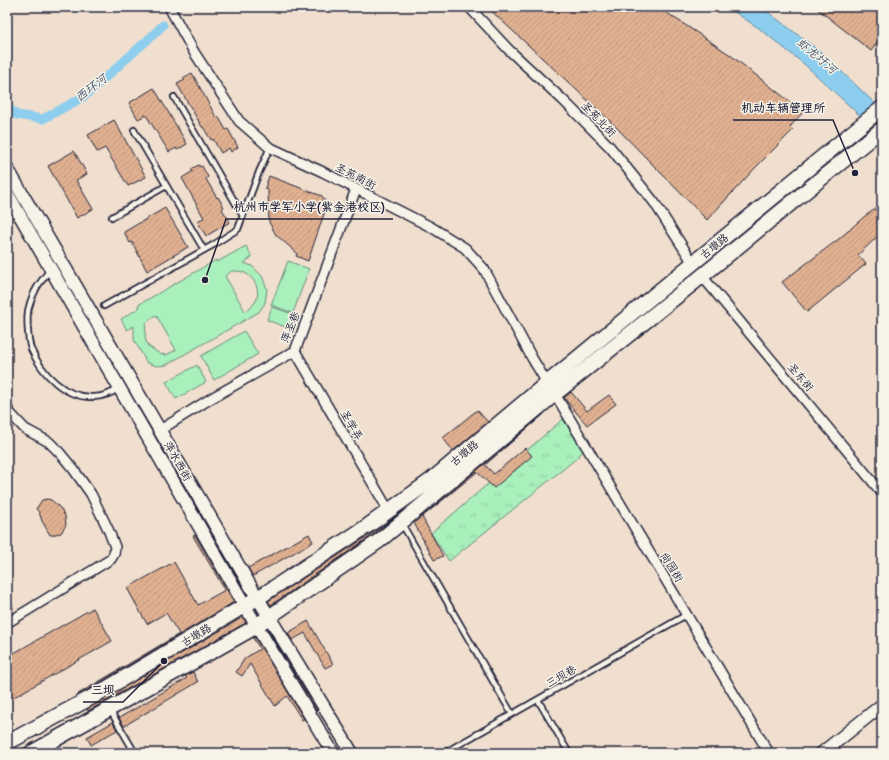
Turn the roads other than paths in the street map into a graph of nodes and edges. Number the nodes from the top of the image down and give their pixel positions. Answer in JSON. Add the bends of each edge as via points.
{"nodes":[{"id":1,"x":169,"y":7,"type":"edge"},
{"id":2,"x":469,"y":7,"type":"edge"},
{"id":3,"x":174,"y":97,"type":"dead end"},
{"id":4,"x":882,"y":108,"type":"edge"},
{"id":5,"x":134,"y":130,"type":"dead end"},
{"id":6,"x":878,"y":132,"type":"edge"},
{"id":7,"x":268,"y":152,"type":"dead end"},
{"id":8,"x":7,"y":168,"type":"edge"},
{"id":9,"x":166,"y":186,"type":"junction"},
{"id":10,"x":356,"y":189,"type":"junction"},
{"id":11,"x":7,"y":193,"type":"edge"},
{"id":12,"x":243,"y":216,"type":"junction"},
{"id":13,"x":112,"y":217,"type":"dead end"},
{"id":14,"x":204,"y":250,"type":"junction"},
{"id":15,"x":693,"y":263,"type":"junction"},
{"id":16,"x":51,"y":269,"type":"junction"},
{"id":17,"x":702,"y":276,"type":"junction"},
{"id":18,"x":104,"y":306,"type":"dead end"},
{"id":19,"x":295,"y":351,"type":"junction"},
{"id":20,"x":120,"y":388,"type":"junction"},
{"id":21,"x":551,"y":388,"type":"junction"},
{"id":22,"x":7,"y":408,"type":"edge"},
{"id":23,"x":160,"y":430,"type":"junction"},
{"id":24,"x":882,"y":493,"type":"edge"},
{"id":25,"x":388,"y":511,"type":"junction"},
{"id":26,"x":401,"y":522,"type":"junction"},
{"id":27,"x":258,"y":598,"type":"junction"},
{"id":28,"x":245,"y":606,"type":"junction"},
{"id":29,"x":686,"y":615,"type":"junction"},
{"id":30,"x":269,"y":617,"type":"junction"},
{"id":31,"x":7,"y":623,"type":"edge"},
{"id":32,"x":256,"y":625,"type":"junction"},
{"id":33,"x":538,"y":700,"type":"junction"},
{"id":34,"x":882,"y":705,"type":"edge"},
{"id":35,"x":109,"y":709,"type":"junction"},
{"id":36,"x":512,"y":714,"type":"junction"},
{"id":37,"x":7,"y":743,"type":"edge"},
{"id":38,"x":31,"y":753,"type":"edge"},
{"id":39,"x":134,"y":753,"type":"edge"},
{"id":40,"x":333,"y":753,"type":"edge"},
{"id":41,"x":352,"y":753,"type":"edge"},
{"id":42,"x":444,"y":753,"type":"edge"},
{"id":43,"x":569,"y":753,"type":"edge"},
{"id":44,"x":769,"y":753,"type":"edge"},
{"id":45,"x":822,"y":753,"type":"edge"}],
"edges":[{"from":1,"to":10,"type":"street","name":"圣苑南街","via":[[194,52],[239,121],[269,148]]},
{"from":2,"to":15,"type":"street","name":"圣苑北街","via":[[508,50],[610,147],[654,202]]},
{"from":3,"to":12,"type":"lane"},
{"from":4,"to":15,"type":"main road","name":"古墩路"},
{"from":5,"to":9,"type":"lane"},
{"from":6,"to":17,"type":"main road","name":"古墩路"},
{"from":7,"to":12,"type":"lane"},
{"from":8,"to":23,"type":"main road","name":"萍水西街"},
{"from":9,"to":13,"type":"lane"},
{"from":9,"to":14,"type":"lane"},
{"from":10,"to":19,"type":"street","name":"萍圣巷"},
{"from":10,"to":21,"type":"street","name":"圣苑南街","via":[[431,227],[465,248],[484,269]]},
{"from":11,"to":16,"type":"main road","name":"萍水西街"},
{"from":12,"to":14,"type":"lane","via":[[238,229]]},
{"from":14,"to":18,"type":"lane"},
{"from":15,"to":21,"type":"main road","name":"古墩路"},
{"from":16,"to":20,"type":"main road","name":"萍水西街"},
{"from":16,"to":20,"type":"lane","via":[[36,288],[28,308],[31,348],[41,368],[58,385],[77,396],[104,396]]},
{"from":17,"to":21,"type":"main road","name":"古墩路"},
{"from":17,"to":24,"type":"street","name":"圣东街"},
{"from":19,"to":23,"type":"street","name":"萍圣巷"},
{"from":19,"to":25,"type":"street","name":"圣学弄"},
{"from":20,"to":28,"type":"main road","name":"萍水西街"},
{"from":21,"to":25,"type":"main road","name":"古墩路"},
{"from":21,"to":26,"type":"main road","name":"古墩路"},
{"from":21,"to":29,"type":"street","name":"尚园街"},
{"from":22,"to":31,"type":"street","via":[[25,429],[49,442],[74,470],[94,500],[115,547],[111,559]]},
{"from":23,"to":27,"type":"main road","name":"萍水西街"},
{"from":25,"to":27,"type":"main road","name":"古墩路"},
{"from":26,"to":30,"type":"main road","name":"古墩路","via":[[379,541]]},
{"from":26,"to":36,"type":"lane"},
{"from":27,"to":28,"type":"main road","name":"古墩路"},
{"from":27,"to":30,"type":"main road","name":"萍水西街"},
{"from":28,"to":32,"type":"main road","name":"萍水西街"},
{"from":28,"to":37,"type":"main road","name":"古墩路","via":[[94,696]]},
{"from":29,"to":33,"type":"lane","name":"三坝巷"},
{"from":29,"to":44,"type":"street","name":"尚园街"},
{"from":30,"to":32,"type":"main road","name":"古墩路"},
{"from":30,"to":41,"type":"main road","name":"萍水西街"},
{"from":32,"to":35,"type":"main road","name":"古墩路"},
{"from":32,"to":40,"type":"main road","name":"萍水西街"},
{"from":33,"to":36,"type":"lane","name":"三坝巷"},
{"from":33,"to":43,"type":"lane"},
{"from":34,"to":45,"type":"main road"},
{"from":35,"to":38,"type":"main road","name":"古墩路"},
{"from":35,"to":39,"type":"lane"},
{"from":36,"to":42,"type":"lane","name":"三坝巷"}]}
